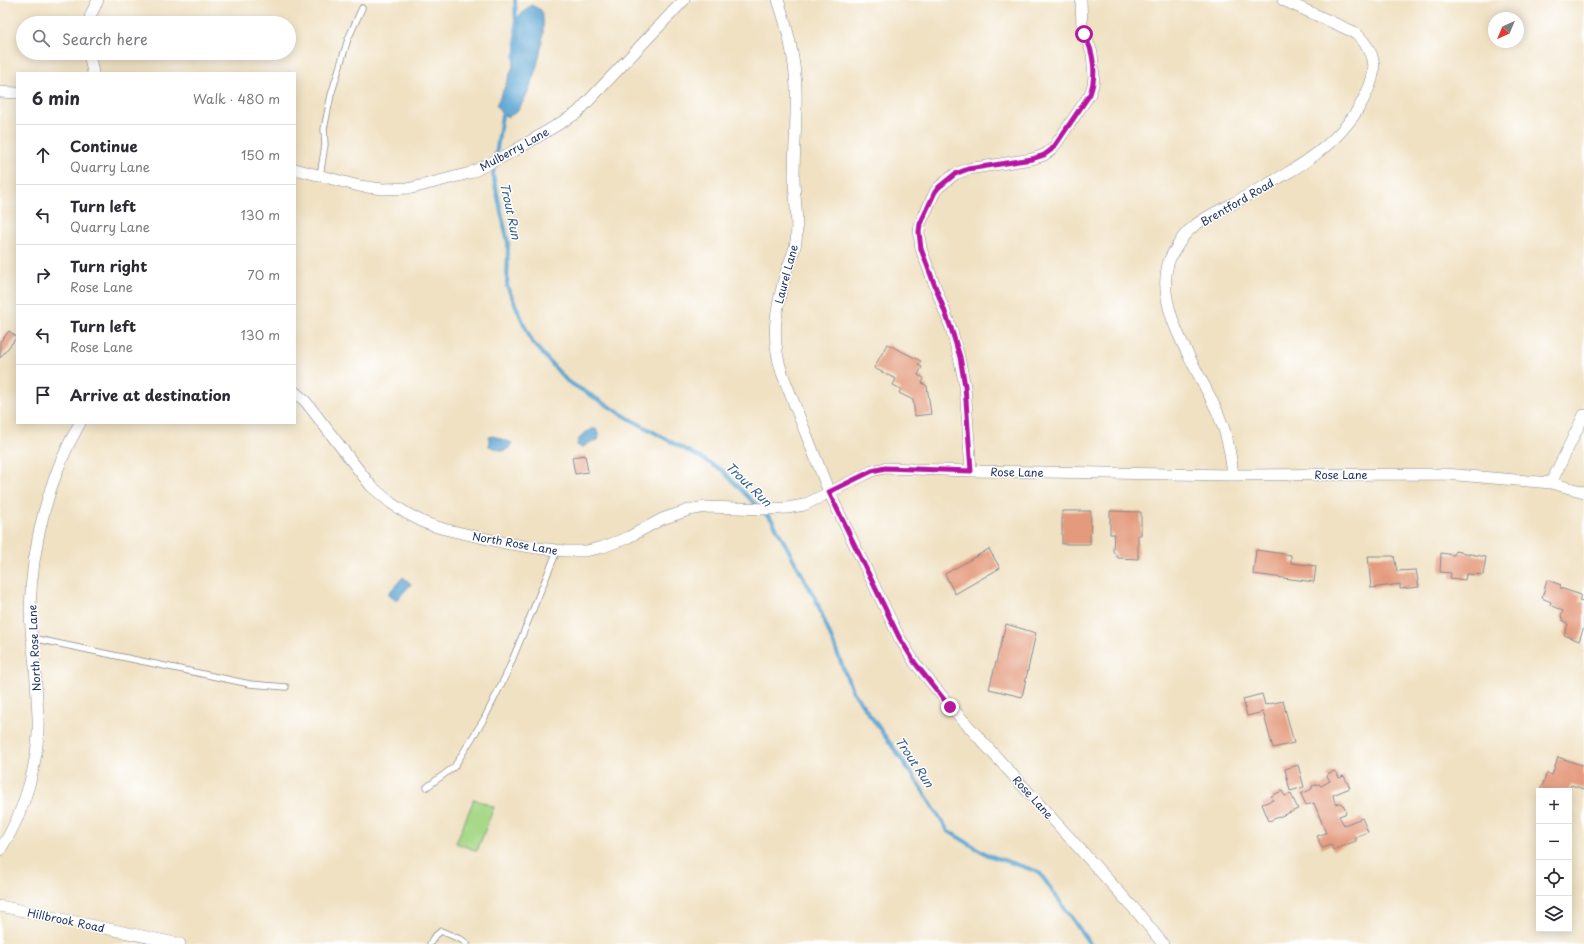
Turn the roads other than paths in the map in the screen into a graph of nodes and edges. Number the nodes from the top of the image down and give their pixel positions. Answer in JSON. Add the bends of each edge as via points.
{"nodes":[{"id":1,"x":98,"y":0,"type":"edge"},
{"id":2,"x":684,"y":0,"type":"edge"},
{"id":3,"x":778,"y":0,"type":"edge"},
{"id":4,"x":1081,"y":0,"type":"edge"},
{"id":5,"x":1283,"y":0,"type":"edge"},
{"id":6,"x":362,"y":8,"type":"dead end"},
{"id":7,"x":91,"y":16,"type":"edge"},
{"id":8,"x":90,"y":60,"type":"edge"},
{"id":9,"x":93,"y":72,"type":"edge"},
{"id":10,"x":0,"y":92,"type":"edge"},
{"id":11,"x":16,"y":93,"type":"edge"},
{"id":12,"x":296,"y":169,"type":"edge"},
{"id":13,"x":320,"y":176,"type":"junction"},
{"id":14,"x":296,"y":393,"type":"edge"},
{"id":15,"x":1584,"y":415,"type":"edge"},
{"id":16,"x":79,"y":424,"type":"edge"},
{"id":17,"x":971,"y":471,"type":"junction"},
{"id":18,"x":1233,"y":475,"type":"junction"},
{"id":19,"x":1551,"y":483,"type":"junction"},
{"id":20,"x":829,"y":492,"type":"junction"},
{"id":21,"x":1584,"y":492,"type":"edge"},
{"id":22,"x":557,"y":551,"type":"junction"},
{"id":23,"x":32,"y":638,"type":"junction"},
{"id":24,"x":286,"y":687,"type":"dead end"},
{"id":25,"x":428,"y":787,"type":"dead end"},
{"id":26,"x":0,"y":850,"type":"edge"},
{"id":27,"x":0,"y":906,"type":"edge"},
{"id":28,"x":180,"y":944,"type":"edge"},
{"id":29,"x":430,"y":944,"type":"edge"},
{"id":30,"x":468,"y":944,"type":"edge"},
{"id":31,"x":1163,"y":944,"type":"edge"}],
"edges":[{"from":1,"to":7,"type":"street"},
{"from":2,"to":13,"type":"street","name":"Mulberry Lane","via":[[577,113],[503,157],[470,173],[436,182],[384,190]]},
{"from":3,"to":20,"type":"street","name":"Laurel Lane","via":[[791,43],[796,90],[794,176],[797,223],[796,242],[777,305],[776,356]]},
{"from":4,"to":17,"type":"street","via":[[1082,27],[1092,52],[1093,85],[1090,94],[1056,144],[1044,155],[1032,159],[968,169],[955,174],[935,192],[920,224],[921,249],[960,357],[965,386]]},
{"from":5,"to":18,"type":"street","name":"Brentford Road","via":[[1356,33],[1372,54],[1374,73],[1365,98],[1338,135],[1323,150],[1298,167],[1204,219],[1182,238],[1168,263],[1165,288],[1169,312],[1221,421]]},
{"from":6,"to":13,"type":"lane","via":[[348,39],[331,95],[324,128],[325,145]]},
{"from":8,"to":9,"type":"street"},
{"from":10,"to":11,"type":"street"},
{"from":12,"to":13,"type":"street","name":"Mulberry Lane"},
{"from":14,"to":22,"type":"street","name":"North Rose Lane","via":[[306,402],[371,486],[406,513],[425,523],[475,537]]},
{"from":15,"to":19,"type":"street"},
{"from":16,"to":23,"type":"street","name":"North Rose Lane","via":[[72,436],[51,491],[38,538],[30,610]]},
{"from":17,"to":18,"type":"street","name":"Rose Lane"},
{"from":17,"to":20,"type":"street","name":"Rose Lane","via":[[885,468],[872,471]]},
{"from":18,"to":19,"type":"street","name":"Rose Lane","via":[[1445,474]]},
{"from":19,"to":21,"type":"street","name":"Rose Lane"},
{"from":20,"to":22,"type":"street","name":"North Rose Lane","via":[[804,505],[787,508],[689,510],[662,519],[613,544],[586,551]]},
{"from":20,"to":31,"type":"street","name":"Rose Lane","via":[[899,637],[915,663],[950,707],[1138,913]]},
{"from":22,"to":25,"type":"lane","via":[[506,675],[484,719],[454,767]]},
{"from":23,"to":24,"type":"lane","via":[[250,684]]},
{"from":23,"to":26,"type":"street","name":"North Rose Lane","via":[[38,719],[37,746],[24,798],[14,825]]},
{"from":27,"to":28,"type":"street","name":"Hillbrook Road"},
{"from":29,"to":30,"type":"lane","via":[[441,931]]}]}
